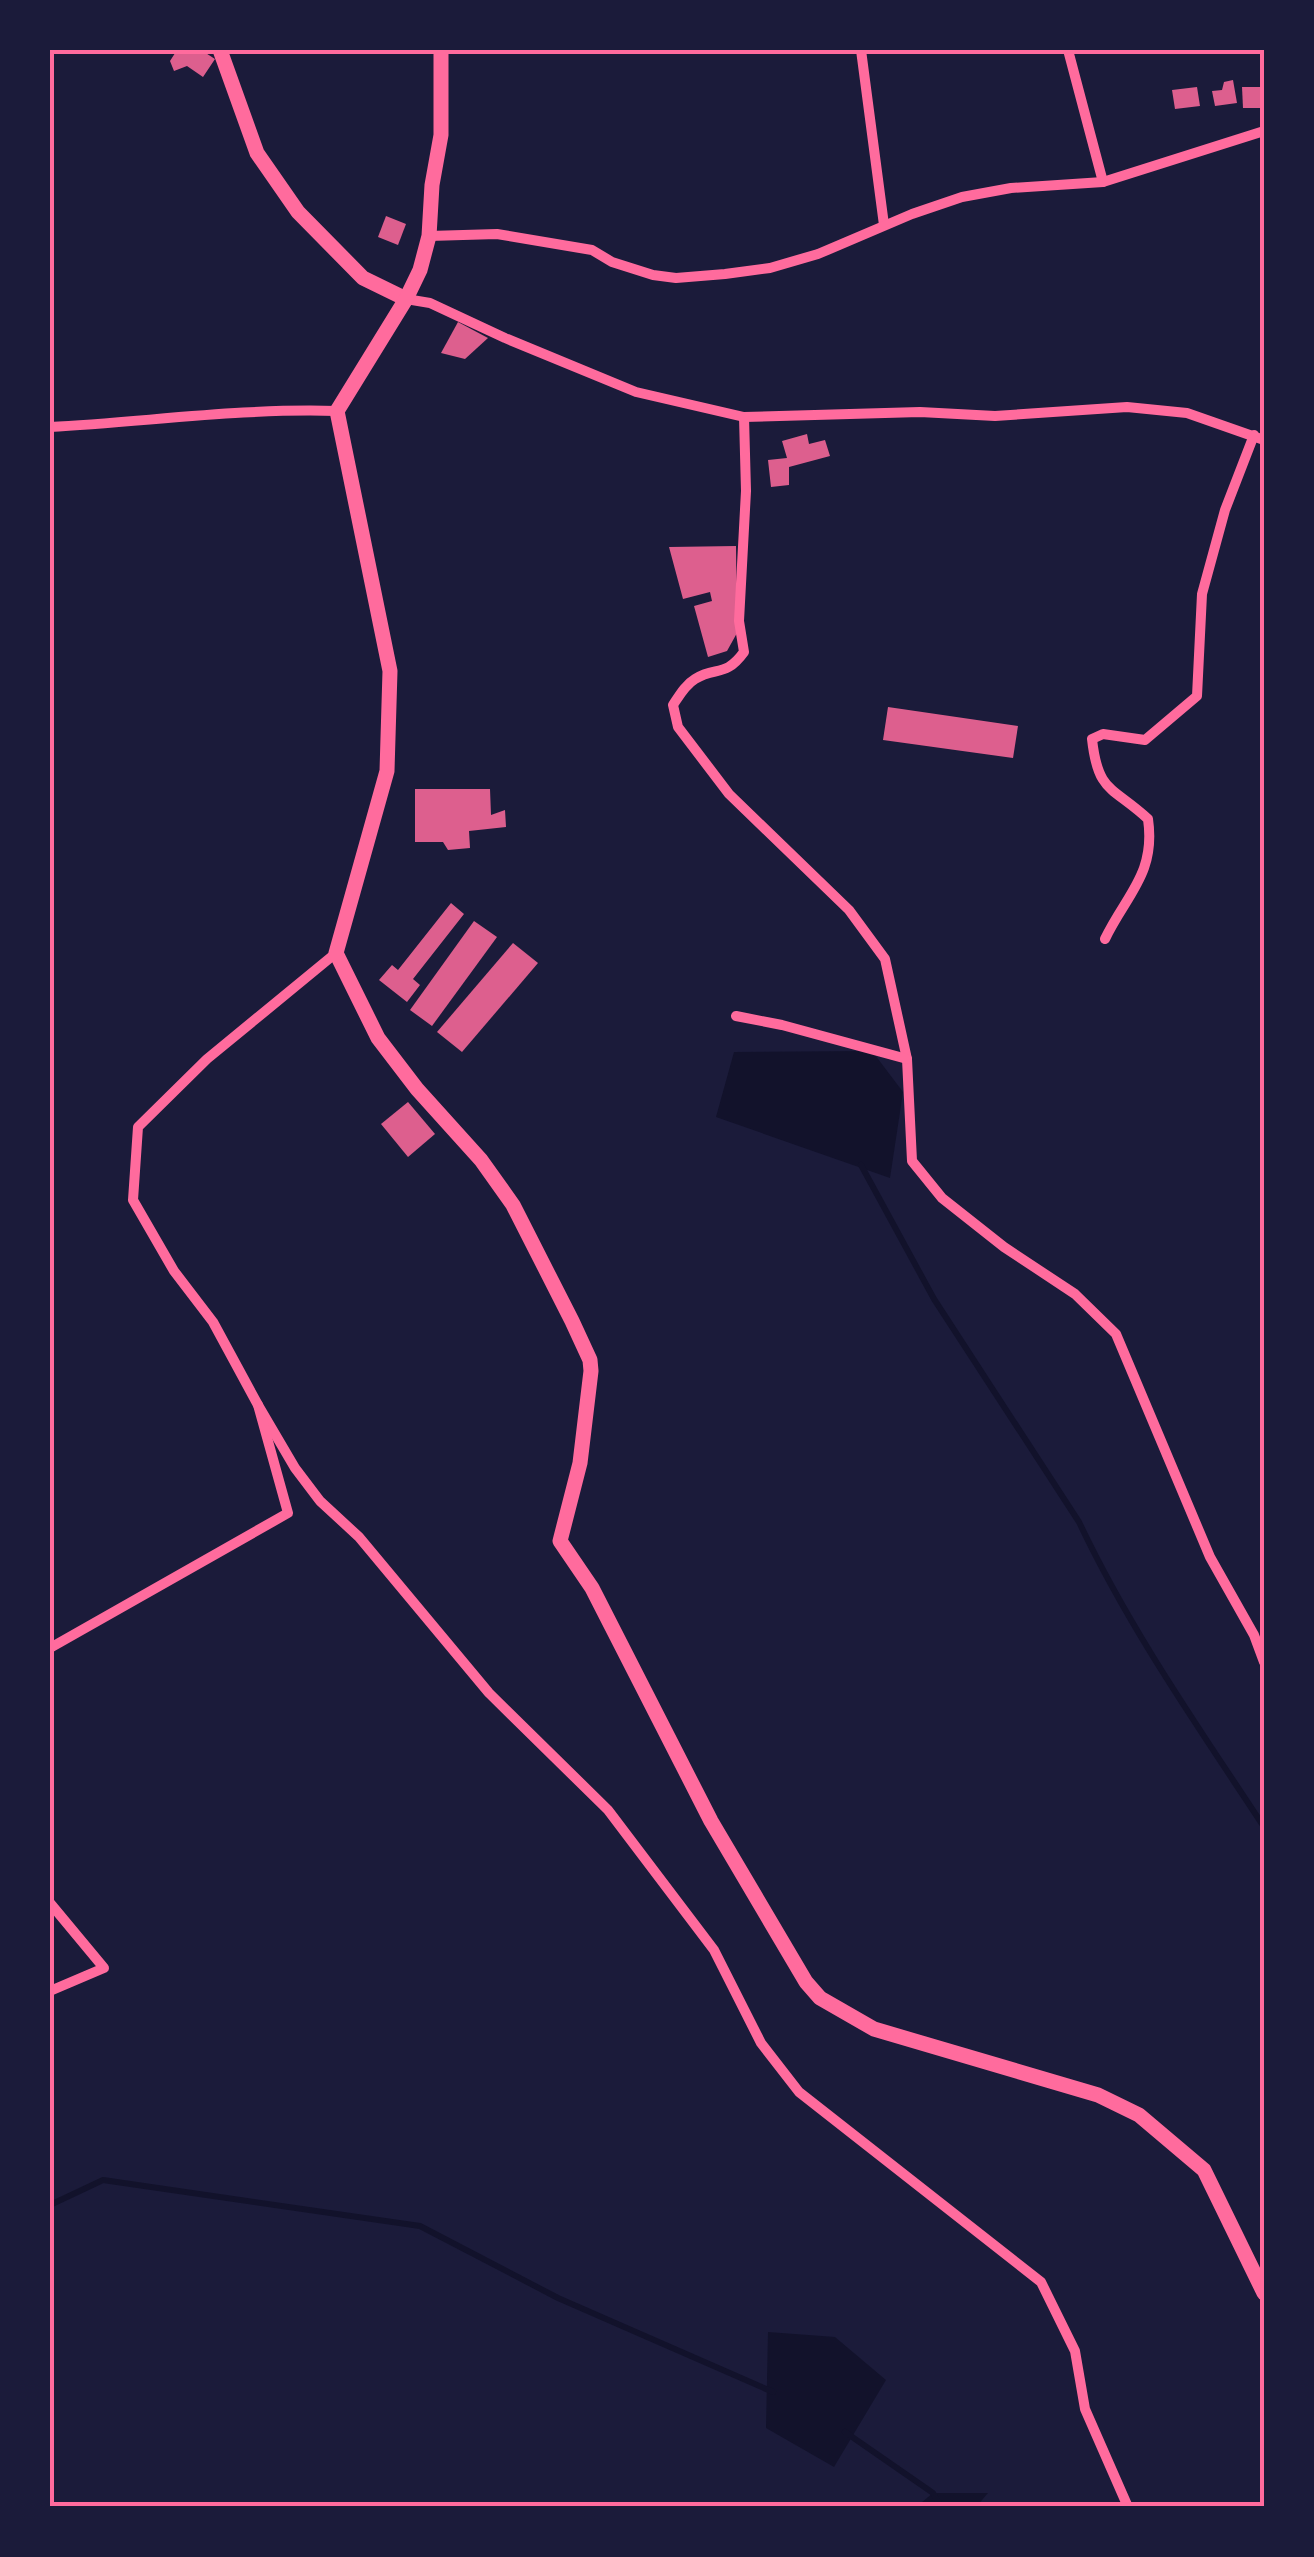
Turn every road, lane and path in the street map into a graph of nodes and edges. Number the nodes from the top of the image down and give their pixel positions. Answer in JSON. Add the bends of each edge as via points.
{"nodes":[{"id":1,"x":220,"y":50,"type":"edge"},
{"id":2,"x":441,"y":50,"type":"edge"},
{"id":3,"x":860,"y":50,"type":"edge"},
{"id":4,"x":1068,"y":50,"type":"edge"},
{"id":5,"x":1264,"y":131,"type":"edge"},
{"id":6,"x":1103,"y":182,"type":"junction"},
{"id":7,"x":884,"y":225,"type":"junction"},
{"id":8,"x":429,"y":236,"type":"junction"},
{"id":9,"x":406,"y":299,"type":"junction"},
{"id":10,"x":337,"y":411,"type":"junction"},
{"id":11,"x":744,"y":417,"type":"junction"},
{"id":12,"x":50,"y":427,"type":"edge"},
{"id":13,"x":1259,"y":438,"type":"edge"},
{"id":14,"x":1105,"y":940,"type":"dead end"},
{"id":15,"x":336,"y":953,"type":"junction"},
{"id":16,"x":736,"y":1016,"type":"dead end"},
{"id":17,"x":907,"y":1059,"type":"junction"},
{"id":18,"x":258,"y":1404,"type":"junction"},
{"id":19,"x":50,"y":1648,"type":"edge"},
{"id":20,"x":1264,"y":1662,"type":"edge"},
{"id":21,"x":50,"y":1903,"type":"edge"},
{"id":22,"x":50,"y":1991,"type":"edge"},
{"id":23,"x":1264,"y":2293,"type":"edge"},
{"id":24,"x":1128,"y":2507,"type":"edge"}],
"edges":[{"from":1,"to":9,"type":"street","via":[[257,153],[298,212],[363,278]]},
{"from":2,"to":8,"type":"street","via":[[441,135]]},
{"from":3,"to":7,"type":"street"},
{"from":4,"to":6,"type":"street"},
{"from":5,"to":6,"type":"street"},
{"from":6,"to":7,"type":"street","via":[[962,197]]},
{"from":7,"to":8,"type":"street","via":[[770,268],[676,278],[578,247],[497,234]]},
{"from":8,"to":9,"type":"street"},
{"from":9,"to":10,"type":"street"},
{"from":9,"to":11,"type":"street","via":[[430,303],[636,392]]},
{"from":10,"to":12,"type":"street","via":[[255,410]]},
{"from":10,"to":15,"type":"street","via":[[390,670],[387,771]]},
{"from":11,"to":13,"type":"street","via":[[994,416],[1127,407],[1187,412]]},
{"from":11,"to":17,"type":"street","via":[[744,652],[734,666],[696,678],[681,692],[674,704],[678,727],[730,794],[849,910],[885,959]]},
{"from":13,"to":14,"type":"street","via":[[1225,510],[1202,594],[1196,696],[1145,740],[1092,738],[1103,785],[1148,819],[1151,840],[1140,884]]},
{"from":15,"to":18,"type":"street","via":[[207,1059],[138,1126],[133,1200]]},
{"from":15,"to":23,"type":"street","via":[[378,1038],[513,1204],[590,1360],[580,1463],[560,1541],[592,1588],[712,1822],[806,1982],[820,1998],[874,2029],[1098,2094],[1139,2115],[1204,2170]]},
{"from":16,"to":17,"type":"street"},
{"from":17,"to":20,"type":"street","via":[[912,1161],[942,1198],[1075,1294],[1116,1334],[1210,1557]]},
{"from":18,"to":19,"type":"street","via":[[288,1514]]},
{"from":18,"to":24,"type":"street","via":[[320,1501],[359,1537],[489,1693],[608,1810],[714,1950],[761,2043],[799,2092],[1041,2282],[1075,2351],[1085,2409]]},
{"from":21,"to":22,"type":"street","via":[[104,1968]]}]}
